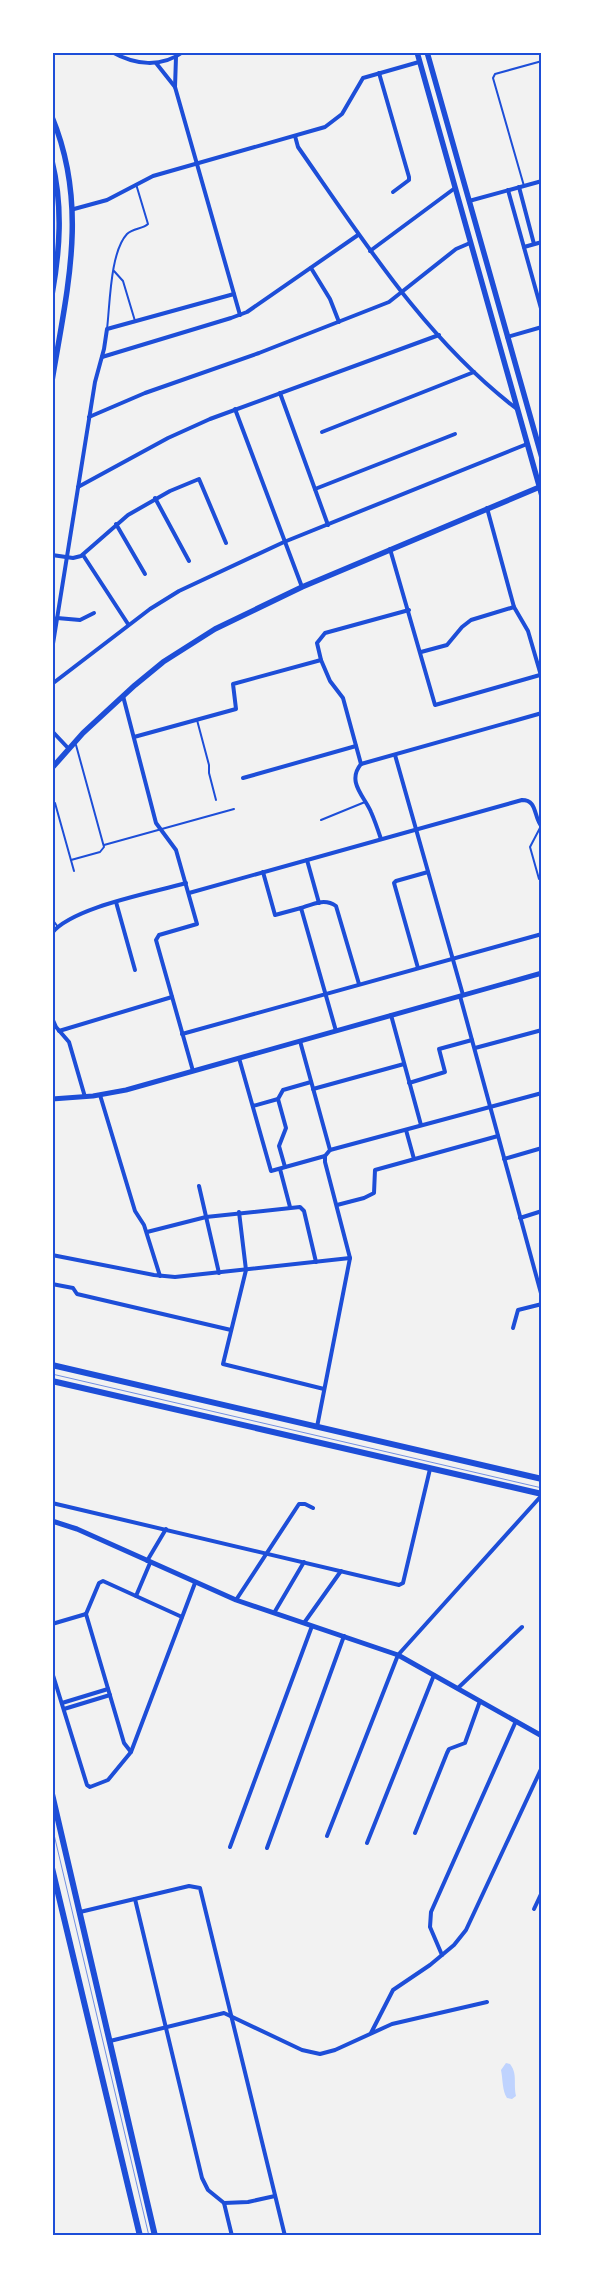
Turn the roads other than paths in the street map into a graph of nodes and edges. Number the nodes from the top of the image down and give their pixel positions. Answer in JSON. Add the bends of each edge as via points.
{"nodes":[{"id":1,"x":112,"y":52,"type":"edge"},
{"id":2,"x":183,"y":52,"type":"edge"},
{"id":3,"x":417,"y":52,"type":"edge"},
{"id":4,"x":427,"y":52,"type":"edge"},
{"id":5,"x":176,"y":57,"type":"junction"},
{"id":6,"x":542,"y":61,"type":"edge"},
{"id":7,"x":419,"y":62,"type":"junction"},
{"id":8,"x":156,"y":63,"type":"junction"},
{"id":9,"x":379,"y":73,"type":"junction"},
{"id":10,"x":175,"y":87,"type":"junction"},
{"id":11,"x":52,"y":117,"type":"edge"},
{"id":12,"x":295,"y":136,"type":"junction"},
{"id":13,"x":52,"y":161,"type":"edge"},
{"id":14,"x":196,"y":163,"type":"junction"},
{"id":15,"x":542,"y":181,"type":"edge"},
{"id":16,"x":136,"y":184,"type":"junction"},
{"id":17,"x":524,"y":186,"type":"junction"},
{"id":18,"x":519,"y":187,"type":"junction"},
{"id":19,"x":454,"y":188,"type":"junction"},
{"id":20,"x":508,"y":190,"type":"junction"},
{"id":21,"x":393,"y":192,"type":"dead end"},
{"id":22,"x":468,"y":201,"type":"junction"},
{"id":23,"x":74,"y":209,"type":"junction"},
{"id":24,"x":358,"y":235,"type":"junction"},
{"id":25,"x":542,"y":242,"type":"edge"},
{"id":26,"x":470,"y":243,"type":"junction"},
{"id":27,"x":534,"y":244,"type":"junction"},
{"id":28,"x":524,"y":247,"type":"junction"},
{"id":29,"x":370,"y":251,"type":"junction"},
{"id":30,"x":311,"y":268,"type":"junction"},
{"id":31,"x":114,"y":271,"type":"junction"},
{"id":32,"x":403,"y":293,"type":"junction"},
{"id":33,"x":234,"y":294,"type":"junction"},
{"id":34,"x":52,"y":295,"type":"edge"},
{"id":35,"x":540,"y":297,"type":"edge"},
{"id":36,"x":542,"y":312,"type":"edge"},
{"id":37,"x":240,"y":315,"type":"junction"},
{"id":38,"x":135,"y":321,"type":"junction"},
{"id":39,"x":339,"y":322,"type":"junction"},
{"id":40,"x":542,"y":327,"type":"edge"},
{"id":41,"x":108,"y":329,"type":"junction"},
{"id":42,"x":439,"y":335,"type":"junction"},
{"id":43,"x":507,"y":337,"type":"junction"},
{"id":44,"x":102,"y":357,"type":"junction"},
{"id":45,"x":474,"y":372,"type":"junction"},
{"id":46,"x":52,"y":381,"type":"edge"},
{"id":47,"x":280,"y":393,"type":"junction"},
{"id":48,"x":235,"y":409,"type":"junction"},
{"id":49,"x":517,"y":410,"type":"junction"},
{"id":50,"x":89,"y":417,"type":"junction"},
{"id":51,"x":322,"y":432,"type":"dead end"},
{"id":52,"x":455,"y":434,"type":"dead end"},
{"id":53,"x":527,"y":444,"type":"junction"},
{"id":54,"x":542,"y":458,"type":"edge"},
{"id":55,"x":78,"y":487,"type":"junction"},
{"id":56,"x":540,"y":487,"type":"edge"},
{"id":57,"x":315,"y":489,"type":"junction"},
{"id":58,"x":542,"y":496,"type":"edge"},
{"id":59,"x":155,"y":498,"type":"junction"},
{"id":60,"x":487,"y":508,"type":"junction"},
{"id":61,"x":116,"y":524,"type":"junction"},
{"id":62,"x":328,"y":525,"type":"junction"},
{"id":63,"x":284,"y":542,"type":"junction"},
{"id":64,"x":226,"y":543,"type":"dead end"},
{"id":65,"x":390,"y":549,"type":"junction"},
{"id":66,"x":52,"y":555,"type":"edge"},
{"id":67,"x":83,"y":555,"type":"junction"},
{"id":68,"x":66,"y":557,"type":"junction"},
{"id":69,"x":189,"y":561,"type":"dead end"},
{"id":70,"x":145,"y":574,"type":"dead end"},
{"id":71,"x":302,"y":587,"type":"junction"},
{"id":72,"x":514,"y":608,"type":"junction"},
{"id":73,"x":409,"y":610,"type":"junction"},
{"id":74,"x":94,"y":613,"type":"dead end"},
{"id":75,"x":57,"y":618,"type":"junction"},
{"id":76,"x":128,"y":624,"type":"junction"},
{"id":77,"x":52,"y":650,"type":"edge"},
{"id":78,"x":421,"y":652,"type":"junction"},
{"id":79,"x":321,"y":660,"type":"junction"},
{"id":80,"x":541,"y":677,"type":"edge"},
{"id":81,"x":52,"y":684,"type":"edge"},
{"id":82,"x":123,"y":696,"type":"junction"},
{"id":83,"x":542,"y":713,"type":"edge"},
{"id":84,"x":197,"y":720,"type":"junction"},
{"id":85,"x":52,"y":731,"type":"edge"},
{"id":86,"x":134,"y":737,"type":"junction"},
{"id":87,"x":75,"y":741,"type":"junction"},
{"id":88,"x":356,"y":746,"type":"junction"},
{"id":89,"x":68,"y":748,"type":"junction"},
{"id":90,"x":395,"y":755,"type":"junction"},
{"id":91,"x":53,"y":764,"type":"edge"},
{"id":92,"x":361,"y":764,"type":"junction"},
{"id":93,"x":243,"y":778,"type":"dead end"},
{"id":94,"x":216,"y":800,"type":"dead end"},
{"id":95,"x":365,"y":802,"type":"junction"},
{"id":96,"x":55,"y":803,"type":"dead end"},
{"id":97,"x":234,"y":809,"type":"dead end"},
{"id":98,"x":321,"y":820,"type":"dead end"},
{"id":99,"x":541,"y":827,"type":"edge"},
{"id":100,"x":416,"y":829,"type":"junction"},
{"id":101,"x":159,"y":830,"type":"junction"},
{"id":102,"x":381,"y":839,"type":"junction"},
{"id":103,"x":104,"y":845,"type":"junction"},
{"id":104,"x":71,"y":860,"type":"junction"},
{"id":105,"x":307,"y":860,"type":"junction"},
{"id":106,"x":74,"y":871,"type":"dead end"},
{"id":107,"x":263,"y":872,"type":"junction"},
{"id":108,"x":428,"y":872,"type":"junction"},
{"id":109,"x":539,"y":879,"type":"dead end"},
{"id":110,"x":186,"y":883,"type":"junction"},
{"id":111,"x":189,"y":894,"type":"junction"},
{"id":112,"x":116,"y":902,"type":"junction"},
{"id":113,"x":319,"y":903,"type":"junction"},
{"id":114,"x":301,"y":908,"type":"junction"},
{"id":115,"x":52,"y":919,"type":"edge"},
{"id":116,"x":58,"y":927,"type":"junction"},
{"id":117,"x":52,"y":933,"type":"edge"},
{"id":118,"x":542,"y":934,"type":"edge"},
{"id":119,"x":452,"y":958,"type":"junction"},
{"id":120,"x":418,"y":968,"type":"junction"},
{"id":121,"x":135,"y":970,"type":"dead end"},
{"id":122,"x":542,"y":973,"type":"edge"},
{"id":123,"x":359,"y":984,"type":"junction"},
{"id":124,"x":325,"y":993,"type":"junction"},
{"id":125,"x":462,"y":995,"type":"junction"},
{"id":126,"x":172,"y":998,"type":"junction"},
{"id":127,"x":391,"y":1015,"type":"junction"},
{"id":128,"x":52,"y":1018,"type":"edge"},
{"id":129,"x":542,"y":1030,"type":"edge"},
{"id":130,"x":59,"y":1031,"type":"junction"},
{"id":131,"x":336,"y":1031,"type":"junction"},
{"id":132,"x":182,"y":1034,"type":"junction"},
{"id":133,"x":472,"y":1040,"type":"junction"},
{"id":134,"x":300,"y":1041,"type":"junction"},
{"id":135,"x":475,"y":1048,"type":"junction"},
{"id":136,"x":239,"y":1058,"type":"junction"},
{"id":137,"x":404,"y":1064,"type":"junction"},
{"id":138,"x":193,"y":1072,"type":"junction"},
{"id":139,"x":311,"y":1082,"type":"junction"},
{"id":140,"x":409,"y":1082,"type":"junction"},
{"id":141,"x":313,"y":1089,"type":"junction"},
{"id":142,"x":542,"y":1093,"type":"edge"},
{"id":143,"x":100,"y":1095,"type":"junction"},
{"id":144,"x":84,"y":1097,"type":"junction"},
{"id":145,"x":278,"y":1098,"type":"junction"},
{"id":146,"x":52,"y":1099,"type":"edge"},
{"id":147,"x":252,"y":1106,"type":"junction"},
{"id":148,"x":490,"y":1107,"type":"junction"},
{"id":149,"x":421,"y":1125,"type":"junction"},
{"id":150,"x":406,"y":1130,"type":"junction"},
{"id":151,"x":498,"y":1136,"type":"junction"},
{"id":152,"x":542,"y":1148,"type":"edge"},
{"id":153,"x":330,"y":1150,"type":"junction"},
{"id":154,"x":326,"y":1156,"type":"junction"},
{"id":155,"x":414,"y":1159,"type":"junction"},
{"id":156,"x":504,"y":1159,"type":"junction"},
{"id":157,"x":285,"y":1167,"type":"junction"},
{"id":158,"x":280,"y":1169,"type":"junction"},
{"id":159,"x":199,"y":1186,"type":"dead end"},
{"id":160,"x":337,"y":1205,"type":"junction"},
{"id":161,"x":290,"y":1207,"type":"junction"},
{"id":162,"x":542,"y":1211,"type":"edge"},
{"id":163,"x":239,"y":1212,"type":"junction"},
{"id":164,"x":206,"y":1216,"type":"junction"},
{"id":165,"x":520,"y":1218,"type":"junction"},
{"id":166,"x":147,"y":1232,"type":"junction"},
{"id":167,"x":52,"y":1255,"type":"edge"},
{"id":168,"x":350,"y":1258,"type":"junction"},
{"id":169,"x":316,"y":1262,"type":"junction"},
{"id":170,"x":246,"y":1270,"type":"junction"},
{"id":171,"x":542,"y":1272,"type":"edge"},
{"id":172,"x":219,"y":1273,"type":"junction"},
{"id":173,"x":535,"y":1274,"type":"junction"},
{"id":174,"x":160,"y":1276,"type":"junction"},
{"id":175,"x":52,"y":1284,"type":"edge"},
{"id":176,"x":542,"y":1297,"type":"edge"},
{"id":177,"x":542,"y":1304,"type":"edge"},
{"id":178,"x":513,"y":1328,"type":"dead end"},
{"id":179,"x":230,"y":1330,"type":"junction"},
{"id":180,"x":52,"y":1365,"type":"edge"},
{"id":181,"x":53,"y":1382,"type":"edge"},
{"id":182,"x":324,"y":1389,"type":"junction"},
{"id":183,"x":317,"y":1427,"type":"junction"},
{"id":184,"x":430,"y":1469,"type":"junction"},
{"id":185,"x":542,"y":1479,"type":"edge"},
{"id":186,"x":542,"y":1495,"type":"edge"},
{"id":187,"x":52,"y":1502,"type":"edge"},
{"id":188,"x":313,"y":1508,"type":"dead end"},
{"id":189,"x":52,"y":1521,"type":"edge"},
{"id":190,"x":166,"y":1529,"type":"junction"},
{"id":191,"x":266,"y":1553,"type":"junction"},
{"id":192,"x":149,"y":1562,"type":"junction"},
{"id":193,"x":304,"y":1562,"type":"junction"},
{"id":194,"x":341,"y":1571,"type":"junction"},
{"id":195,"x":195,"y":1583,"type":"junction"},
{"id":196,"x":136,"y":1596,"type":"junction"},
{"id":197,"x":236,"y":1600,"type":"junction"},
{"id":198,"x":274,"y":1613,"type":"junction"},
{"id":199,"x":86,"y":1614,"type":"junction"},
{"id":200,"x":182,"y":1617,"type":"junction"},
{"id":201,"x":304,"y":1623,"type":"junction"},
{"id":202,"x":52,"y":1624,"type":"edge"},
{"id":203,"x":312,"y":1626,"type":"junction"},
{"id":204,"x":522,"y":1626,"type":"dead end"},
{"id":205,"x":344,"y":1636,"type":"junction"},
{"id":206,"x":398,"y":1654,"type":"junction"},
{"id":207,"x":52,"y":1672,"type":"edge"},
{"id":208,"x":434,"y":1675,"type":"junction"},
{"id":209,"x":458,"y":1688,"type":"junction"},
{"id":210,"x":108,"y":1689,"type":"junction"},
{"id":211,"x":110,"y":1695,"type":"junction"},
{"id":212,"x":480,"y":1701,"type":"junction"},
{"id":213,"x":62,"y":1703,"type":"junction"},
{"id":214,"x":64,"y":1709,"type":"junction"},
{"id":215,"x":516,"y":1721,"type":"junction"},
{"id":216,"x":542,"y":1736,"type":"edge"},
{"id":217,"x":131,"y":1752,"type":"junction"},
{"id":218,"x":542,"y":1768,"type":"edge"},
{"id":219,"x":52,"y":1794,"type":"edge"},
{"id":220,"x":415,"y":1832,"type":"dead end"},
{"id":221,"x":327,"y":1836,"type":"dead end"},
{"id":222,"x":367,"y":1843,"type":"dead end"},
{"id":223,"x":230,"y":1847,"type":"dead end"},
{"id":224,"x":267,"y":1848,"type":"dead end"},
{"id":225,"x":52,"y":1868,"type":"edge"},
{"id":226,"x":542,"y":1892,"type":"edge"},
{"id":227,"x":135,"y":1899,"type":"junction"},
{"id":228,"x":534,"y":1909,"type":"dead end"},
{"id":229,"x":80,"y":1912,"type":"junction"},
{"id":230,"x":442,"y":1955,"type":"junction"},
{"id":231,"x":487,"y":2002,"type":"dead end"},
{"id":232,"x":230,"y":2014,"type":"junction"},
{"id":233,"x":165,"y":2027,"type":"junction"},
{"id":234,"x":370,"y":2035,"type":"junction"},
{"id":235,"x":110,"y":2041,"type":"junction"},
{"id":236,"x":275,"y":2196,"type":"junction"},
{"id":237,"x":224,"y":2203,"type":"junction"},
{"id":238,"x":140,"y":2236,"type":"edge"},
{"id":239,"x":155,"y":2236,"type":"edge"},
{"id":240,"x":232,"y":2236,"type":"edge"},
{"id":241,"x":285,"y":2236,"type":"edge"}],
"edges":[{"from":1,"to":8,"type":"street","via":[[138,63]]},
{"from":2,"to":5,"type":"street"},
{"from":3,"to":7,"type":"main road"},
{"from":4,"to":22,"type":"main road"},
{"from":5,"to":8,"type":"street"},
{"from":5,"to":10,"type":"street"},
{"from":6,"to":17,"type":"lane","via":[[495,74],[492,78]]},
{"from":7,"to":9,"type":"street"},
{"from":7,"to":19,"type":"main road"},
{"from":8,"to":10,"type":"street"},
{"from":9,"to":12,"type":"street","via":[[363,78],[335,121]]},
{"from":9,"to":21,"type":"street","via":[[409,176],[409,180]]},
{"from":10,"to":14,"type":"street"},
{"from":11,"to":23,"type":"main road","via":[[66,159]]},
{"from":12,"to":14,"type":"street"},
{"from":12,"to":24,"type":"street","via":[[298,147]]},
{"from":13,"to":34,"type":"main road","via":[[58,188],[60,228]]},
{"from":14,"to":16,"type":"street"},
{"from":14,"to":33,"type":"street"},
{"from":15,"to":17,"type":"street"},
{"from":16,"to":23,"type":"street","via":[[108,200]]},
{"from":16,"to":31,"type":"lane","via":[[148,224],[126,236]]},
{"from":17,"to":18,"type":"street"},
{"from":18,"to":20,"type":"street"},
{"from":18,"to":27,"type":"street"},
{"from":19,"to":26,"type":"main road"},
{"from":19,"to":29,"type":"street"},
{"from":20,"to":22,"type":"street"},
{"from":20,"to":28,"type":"street"},
{"from":22,"to":43,"type":"main road"},
{"from":23,"to":46,"type":"main road","via":[[73,245]]},
{"from":24,"to":29,"type":"street"},
{"from":24,"to":30,"type":"street"},
{"from":25,"to":27,"type":"street"},
{"from":26,"to":32,"type":"street","via":[[456,249]]},
{"from":26,"to":49,"type":"main road"},
{"from":27,"to":28,"type":"street"},
{"from":28,"to":35,"type":"street"},
{"from":29,"to":32,"type":"street"},
{"from":30,"to":37,"type":"street"},
{"from":30,"to":39,"type":"street"},
{"from":31,"to":38,"type":"lane","via":[[123,280]]},
{"from":31,"to":41,"type":"lane"},
{"from":32,"to":39,"type":"street"},
{"from":32,"to":42,"type":"street"},
{"from":33,"to":37,"type":"street"},
{"from":33,"to":38,"type":"street"},
{"from":35,"to":36,"type":"street"},
{"from":37,"to":44,"type":"street"},
{"from":38,"to":41,"type":"street"},
{"from":39,"to":50,"type":"street","via":[[145,393]]},
{"from":40,"to":43,"type":"street"},
{"from":41,"to":44,"type":"street"},
{"from":42,"to":45,"type":"street"},
{"from":42,"to":47,"type":"street"},
{"from":43,"to":54,"type":"main road"},
{"from":44,"to":50,"type":"street"},
{"from":45,"to":49,"type":"street"},
{"from":45,"to":51,"type":"street"},
{"from":47,"to":48,"type":"street"},
{"from":47,"to":57,"type":"street"},
{"from":48,"to":55,"type":"street","via":[[184,430]]},
{"from":48,"to":63,"type":"street"},
{"from":49,"to":53,"type":"main road"},
{"from":50,"to":55,"type":"street"},
{"from":52,"to":57,"type":"street"},
{"from":53,"to":56,"type":"main road"},
{"from":53,"to":62,"type":"street"},
{"from":55,"to":68,"type":"street"},
{"from":56,"to":58,"type":"main road"},
{"from":56,"to":60,"type":"main road"},
{"from":57,"to":62,"type":"street"},
{"from":59,"to":61,"type":"street"},
{"from":59,"to":64,"type":"street","via":[[198,480]]},
{"from":59,"to":69,"type":"street"},
{"from":60,"to":65,"type":"main road"},
{"from":60,"to":72,"type":"street"},
{"from":61,"to":67,"type":"street"},
{"from":61,"to":70,"type":"street"},
{"from":62,"to":63,"type":"street"},
{"from":63,"to":71,"type":"street"},
{"from":63,"to":76,"type":"street","via":[[179,591]]},
{"from":65,"to":71,"type":"main road"},
{"from":65,"to":73,"type":"street"},
{"from":66,"to":68,"type":"street"},
{"from":67,"to":68,"type":"street"},
{"from":67,"to":76,"type":"street"},
{"from":68,"to":75,"type":"street"},
{"from":71,"to":82,"type":"main road","via":[[195,641],[163,662]]},
{"from":72,"to":78,"type":"street","via":[[471,620],[447,645]]},
{"from":72,"to":80,"type":"street","via":[[528,631]]},
{"from":73,"to":78,"type":"street"},
{"from":73,"to":79,"type":"street","via":[[325,633],[318,642]]},
{"from":74,"to":75,"type":"street","via":[[80,620]]},
{"from":75,"to":77,"type":"street"},
{"from":76,"to":81,"type":"street"},
{"from":78,"to":80,"type":"street","via":[[435,705]]},
{"from":79,"to":84,"type":"street","via":[[233,684],[237,708]]},
{"from":79,"to":88,"type":"street","via":[[332,684],[343,698]]},
{"from":82,"to":86,"type":"street"},
{"from":82,"to":87,"type":"main road"},
{"from":83,"to":90,"type":"street"},
{"from":84,"to":86,"type":"street"},
{"from":84,"to":94,"type":"lane"},
{"from":85,"to":89,"type":"street"},
{"from":86,"to":101,"type":"street"},
{"from":87,"to":89,"type":"main road"},
{"from":87,"to":103,"type":"lane"},
{"from":88,"to":92,"type":"street"},
{"from":88,"to":93,"type":"street"},
{"from":89,"to":91,"type":"main road"},
{"from":90,"to":92,"type":"street"},
{"from":90,"to":100,"type":"street"},
{"from":92,"to":95,"type":"street","via":[[355,777]]},
{"from":95,"to":98,"type":"lane"},
{"from":95,"to":102,"type":"street"},
{"from":96,"to":104,"type":"lane"},
{"from":97,"to":101,"type":"lane"},
{"from":99,"to":100,"type":"street","via":[[533,804],[525,800]]},
{"from":99,"to":109,"type":"lane","via":[[530,847]]},
{"from":100,"to":102,"type":"street"},
{"from":100,"to":108,"type":"street"},
{"from":101,"to":103,"type":"lane"},
{"from":101,"to":110,"type":"street","via":[[175,847]]},
{"from":102,"to":105,"type":"street"},
{"from":103,"to":104,"type":"lane","via":[[100,852]]},
{"from":104,"to":106,"type":"lane"},
{"from":105,"to":107,"type":"street"},
{"from":105,"to":113,"type":"street"},
{"from":107,"to":111,"type":"street"},
{"from":107,"to":114,"type":"street","via":[[275,915]]},
{"from":108,"to":119,"type":"street"},
{"from":108,"to":120,"type":"street","via":[[394,882]]},
{"from":110,"to":111,"type":"street"},
{"from":110,"to":112,"type":"street"},
{"from":111,"to":126,"type":"street","via":[[198,924],[160,935],[156,940]]},
{"from":112,"to":116,"type":"street","via":[[77,914]]},
{"from":112,"to":121,"type":"street"},
{"from":113,"to":114,"type":"street"},
{"from":113,"to":123,"type":"street","via":[[330,902],[336,906]]},
{"from":114,"to":124,"type":"street"},
{"from":115,"to":116,"type":"lane"},
{"from":116,"to":117,"type":"street"},
{"from":118,"to":119,"type":"street"},
{"from":119,"to":120,"type":"street"},
{"from":119,"to":125,"type":"street"},
{"from":120,"to":123,"type":"street"},
{"from":122,"to":125,"type":"street"},
{"from":123,"to":124,"type":"street"},
{"from":124,"to":131,"type":"street"},
{"from":124,"to":132,"type":"street"},
{"from":125,"to":127,"type":"street"},
{"from":125,"to":133,"type":"street"},
{"from":126,"to":130,"type":"street"},
{"from":126,"to":132,"type":"street"},
{"from":127,"to":131,"type":"street"},
{"from":127,"to":137,"type":"street"},
{"from":128,"to":130,"type":"street"},
{"from":129,"to":135,"type":"street"},
{"from":130,"to":144,"type":"street","via":[[69,1042]]},
{"from":131,"to":134,"type":"street"},
{"from":132,"to":138,"type":"street"},
{"from":133,"to":135,"type":"street"},
{"from":133,"to":140,"type":"street","via":[[439,1049],[445,1072]]},
{"from":134,"to":136,"type":"street"},
{"from":134,"to":139,"type":"street"},
{"from":135,"to":148,"type":"street"},
{"from":136,"to":138,"type":"street"},
{"from":136,"to":147,"type":"street"},
{"from":137,"to":140,"type":"street"},
{"from":137,"to":141,"type":"street"},
{"from":138,"to":143,"type":"street"},
{"from":139,"to":141,"type":"street"},
{"from":139,"to":145,"type":"street","via":[[283,1090]]},
{"from":140,"to":149,"type":"street"},
{"from":141,"to":153,"type":"street"},
{"from":142,"to":148,"type":"street"},
{"from":143,"to":144,"type":"street"},
{"from":143,"to":166,"type":"street","via":[[135,1211]]},
{"from":144,"to":146,"type":"street"},
{"from":145,"to":147,"type":"street"},
{"from":145,"to":157,"type":"street","via":[[286,1128],[280,1146]]},
{"from":147,"to":158,"type":"street","via":[[271,1171]]},
{"from":148,"to":149,"type":"street"},
{"from":148,"to":151,"type":"street"},
{"from":149,"to":150,"type":"street"},
{"from":150,"to":153,"type":"street"},
{"from":150,"to":155,"type":"street"},
{"from":151,"to":155,"type":"street"},
{"from":151,"to":156,"type":"street"},
{"from":152,"to":156,"type":"street"},
{"from":153,"to":154,"type":"street"},
{"from":154,"to":157,"type":"street"},
{"from":154,"to":160,"type":"street"},
{"from":155,"to":160,"type":"street","via":[[375,1170],[374,1193]]},
{"from":156,"to":165,"type":"street"},
{"from":157,"to":158,"type":"street"},
{"from":158,"to":161,"type":"street"},
{"from":159,"to":164,"type":"street"},
{"from":160,"to":168,"type":"street"},
{"from":161,"to":163,"type":"street"},
{"from":161,"to":169,"type":"street","via":[[300,1206],[304,1211]]},
{"from":162,"to":165,"type":"street"},
{"from":163,"to":164,"type":"street"},
{"from":163,"to":170,"type":"street"},
{"from":164,"to":166,"type":"street"},
{"from":164,"to":172,"type":"street"},
{"from":165,"to":173,"type":"street"},
{"from":166,"to":174,"type":"street"},
{"from":167,"to":174,"type":"street"},
{"from":168,"to":169,"type":"street"},
{"from":168,"to":182,"type":"street"},
{"from":169,"to":170,"type":"street"},
{"from":170,"to":172,"type":"street"},
{"from":170,"to":179,"type":"street"},
{"from":171,"to":173,"type":"street"},
{"from":172,"to":174,"type":"street"},
{"from":173,"to":176,"type":"street"},
{"from":175,"to":179,"type":"street","via":[[73,1288],[77,1294]]},
{"from":177,"to":178,"type":"street","via":[[518,1310]]},
{"from":179,"to":182,"type":"street","via":[[224,1366]]},
{"from":180,"to":183,"type":"main road"},
{"from":181,"to":184,"type":"main road"},
{"from":182,"to":183,"type":"street"},
{"from":183,"to":185,"type":"main road"},
{"from":184,"to":186,"type":"main road"},
{"from":184,"to":194,"type":"street","via":[[402,1584]]},
{"from":186,"to":206,"type":"street"},
{"from":187,"to":190,"type":"street"},
{"from":188,"to":191,"type":"street","via":[[299,1504]]},
{"from":189,"to":192,"type":"street"},
{"from":190,"to":191,"type":"street"},
{"from":190,"to":192,"type":"street"},
{"from":191,"to":193,"type":"street"},
{"from":191,"to":197,"type":"street"},
{"from":192,"to":195,"type":"street"},
{"from":192,"to":196,"type":"street"},
{"from":193,"to":194,"type":"street"},
{"from":193,"to":198,"type":"street"},
{"from":194,"to":201,"type":"street"},
{"from":195,"to":197,"type":"street"},
{"from":195,"to":200,"type":"street"},
{"from":196,"to":199,"type":"street","via":[[101,1581]]},
{"from":196,"to":200,"type":"street"},
{"from":197,"to":198,"type":"street"},
{"from":198,"to":201,"type":"street"},
{"from":199,"to":202,"type":"street"},
{"from":199,"to":210,"type":"street"},
{"from":200,"to":217,"type":"street"},
{"from":201,"to":203,"type":"street"},
{"from":203,"to":205,"type":"street"},
{"from":203,"to":223,"type":"street"},
{"from":204,"to":209,"type":"street"},
{"from":205,"to":206,"type":"street"},
{"from":205,"to":224,"type":"street"},
{"from":206,"to":208,"type":"street"},
{"from":206,"to":221,"type":"street"},
{"from":207,"to":213,"type":"street"},
{"from":208,"to":209,"type":"street"},
{"from":208,"to":222,"type":"street"},
{"from":209,"to":212,"type":"street"},
{"from":210,"to":211,"type":"street"},
{"from":210,"to":213,"type":"street"},
{"from":211,"to":214,"type":"street"},
{"from":211,"to":217,"type":"street","via":[[124,1743]]},
{"from":212,"to":215,"type":"street"},
{"from":212,"to":220,"type":"street","via":[[465,1743],[447,1753]]},
{"from":213,"to":214,"type":"street"},
{"from":214,"to":217,"type":"street","via":[[88,1787],[108,1780]]},
{"from":215,"to":216,"type":"street"},
{"from":215,"to":230,"type":"street","via":[[431,1912],[430,1927]]},
{"from":218,"to":230,"type":"street","via":[[466,1930]]},
{"from":219,"to":229,"type":"main road"},
{"from":225,"to":238,"type":"main road"},
{"from":226,"to":228,"type":"street"},
{"from":227,"to":229,"type":"street"},
{"from":227,"to":232,"type":"street","via":[[188,1886],[200,1888]]},
{"from":227,"to":233,"type":"street"},
{"from":229,"to":235,"type":"main road"},
{"from":230,"to":234,"type":"street","via":[[393,1990]]},
{"from":231,"to":234,"type":"street","via":[[392,2024]]},
{"from":232,"to":233,"type":"street","via":[[219,2013]]},
{"from":232,"to":234,"type":"street","via":[[315,2054],[336,2050]]},
{"from":232,"to":236,"type":"street"},
{"from":233,"to":235,"type":"street"},
{"from":233,"to":237,"type":"street","via":[[202,2178],[208,2190]]},
{"from":235,"to":239,"type":"main road"},
{"from":236,"to":237,"type":"street"},
{"from":236,"to":241,"type":"street"},
{"from":237,"to":240,"type":"street"}]}
